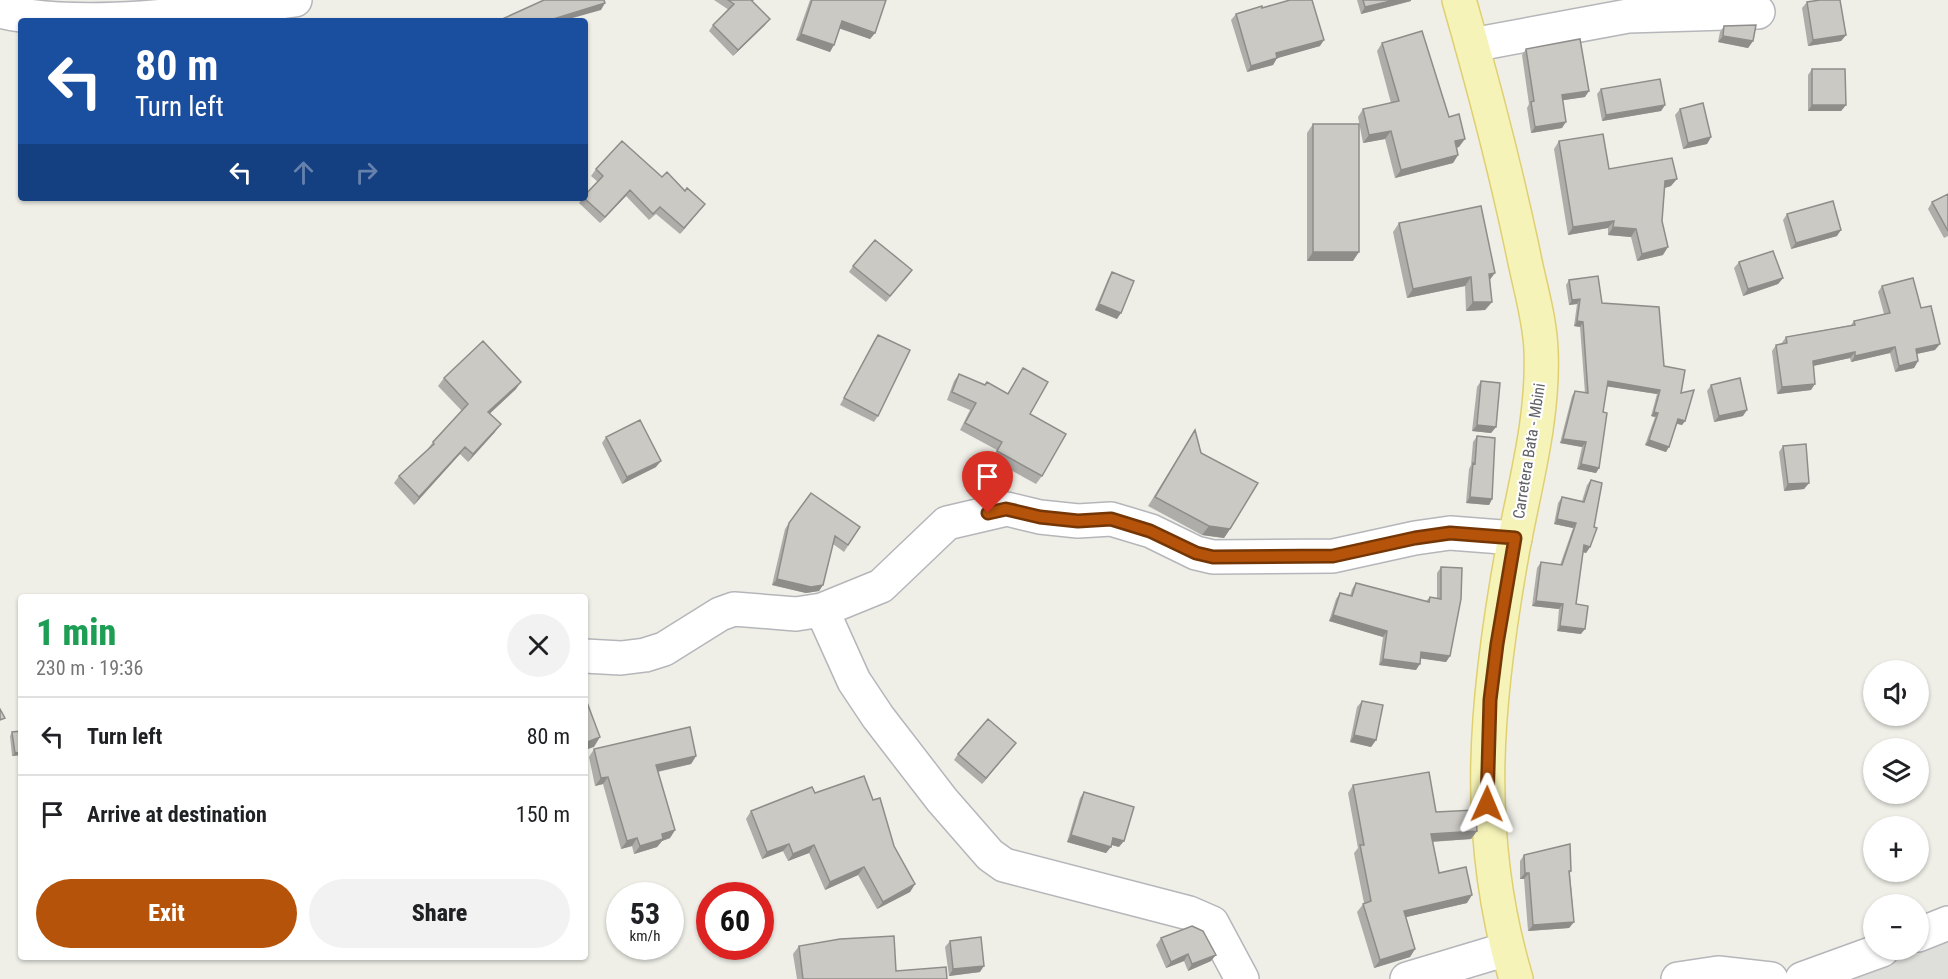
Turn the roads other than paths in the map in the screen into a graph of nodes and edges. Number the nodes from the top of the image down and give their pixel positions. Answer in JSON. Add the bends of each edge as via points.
{"nodes":[{"id":1,"x":295,"y":0,"type":"edge"},
{"id":2,"x":1458,"y":0,"type":"edge"},
{"id":3,"x":0,"y":11,"type":"edge"},
{"id":4,"x":1758,"y":12,"type":"dead end"},
{"id":5,"x":74,"y":18,"type":"edge"},
{"id":6,"x":114,"y":18,"type":"edge"},
{"id":7,"x":1472,"y":45,"type":"junction"},
{"id":8,"x":1515,"y":538,"type":"junction"},
{"id":9,"x":822,"y":610,"type":"junction"},
{"id":10,"x":588,"y":656,"type":"edge"},
{"id":11,"x":1948,"y":923,"type":"edge"},
{"id":12,"x":1929,"y":931,"type":"edge"},
{"id":13,"x":1863,"y":957,"type":"edge"},
{"id":14,"x":1511,"y":964,"type":"edge"},
{"id":15,"x":1454,"y":971,"type":"edge"},
{"id":16,"x":1242,"y":979,"type":"edge"},
{"id":17,"x":1407,"y":979,"type":"edge"},
{"id":18,"x":1678,"y":979,"type":"edge"},
{"id":19,"x":1771,"y":979,"type":"edge"},
{"id":20,"x":1802,"y":979,"type":"edge"}],
"edges":[{"from":1,"to":6,"type":"street"},
{"from":2,"to":7,"type":"main road","name":"Carretera Bata - Mbini"},
{"from":3,"to":5,"type":"street","via":[[20,16]]},
{"from":4,"to":7,"type":"street","via":[[1628,16]]},
{"from":7,"to":8,"type":"main road","name":"Carretera Bata - Mbini","via":[[1507,176],[1541,349],[1530,463]]},
{"from":8,"to":9,"type":"street","via":[[1450,533],[1333,556],[1213,557],[1111,519],[1078,521],[1006,509],[947,523],[880,586]]},
{"from":8,"to":14,"type":"main road","name":"Carretera Bata - Mbini","via":[[1497,644],[1488,737],[1489,848]]},
{"from":9,"to":10,"type":"street","via":[[796,614],[734,609],[645,655]]},
{"from":9,"to":16,"type":"street","via":[[854,681],[878,717],[990,855],[1004,864],[1190,913],[1212,923]]},
{"from":11,"to":12,"type":"street"},
{"from":13,"to":20,"type":"street"},
{"from":14,"to":15,"type":"street"},
{"from":15,"to":17,"type":"street"},
{"from":18,"to":19,"type":"street","via":[[1718,972]]}]}
